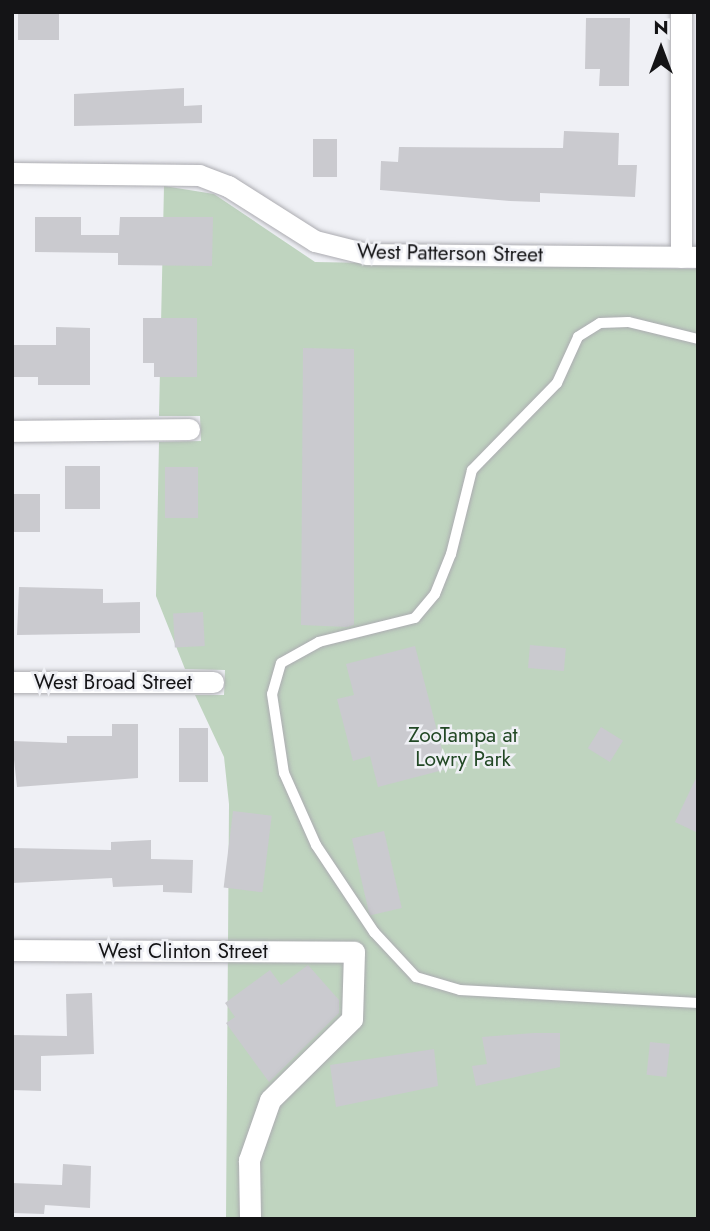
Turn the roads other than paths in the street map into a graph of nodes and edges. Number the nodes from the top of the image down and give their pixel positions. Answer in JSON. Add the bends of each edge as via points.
{"nodes":[{"id":1,"x":681,"y":12,"type":"edge"},
{"id":2,"x":12,"y":173,"type":"edge"},
{"id":3,"x":689,"y":257,"type":"edge"},
{"id":4,"x":698,"y":339,"type":"edge"},
{"id":5,"x":189,"y":429,"type":"dead end"},
{"id":6,"x":12,"y":431,"type":"edge"},
{"id":7,"x":12,"y":682,"type":"edge"},
{"id":8,"x":213,"y":682,"type":"dead end"},
{"id":9,"x":12,"y":950,"type":"edge"},
{"id":10,"x":698,"y":1003,"type":"edge"},
{"id":11,"x":250,"y":1219,"type":"edge"}],
"edges":[{"from":1,"to":3,"type":"street"},
{"from":2,"to":3,"type":"street","name":"West Patterson Street","via":[[199,175],[228,186],[315,241],[367,254]]},
{"from":4,"to":10,"type":"lane","via":[[628,322],[600,323],[578,337],[557,383],[472,470],[451,554],[435,594],[415,618],[319,642],[281,663],[272,694],[284,773],[316,845],[373,932],[416,977],[460,990]]},
{"from":5,"to":6,"type":"street"},
{"from":7,"to":8,"type":"street","name":"West Broad Street"},
{"from":9,"to":11,"type":"street","name":"West Clinton Street","via":[[354,952],[352,1019],[270,1100],[249,1160]]}]}
